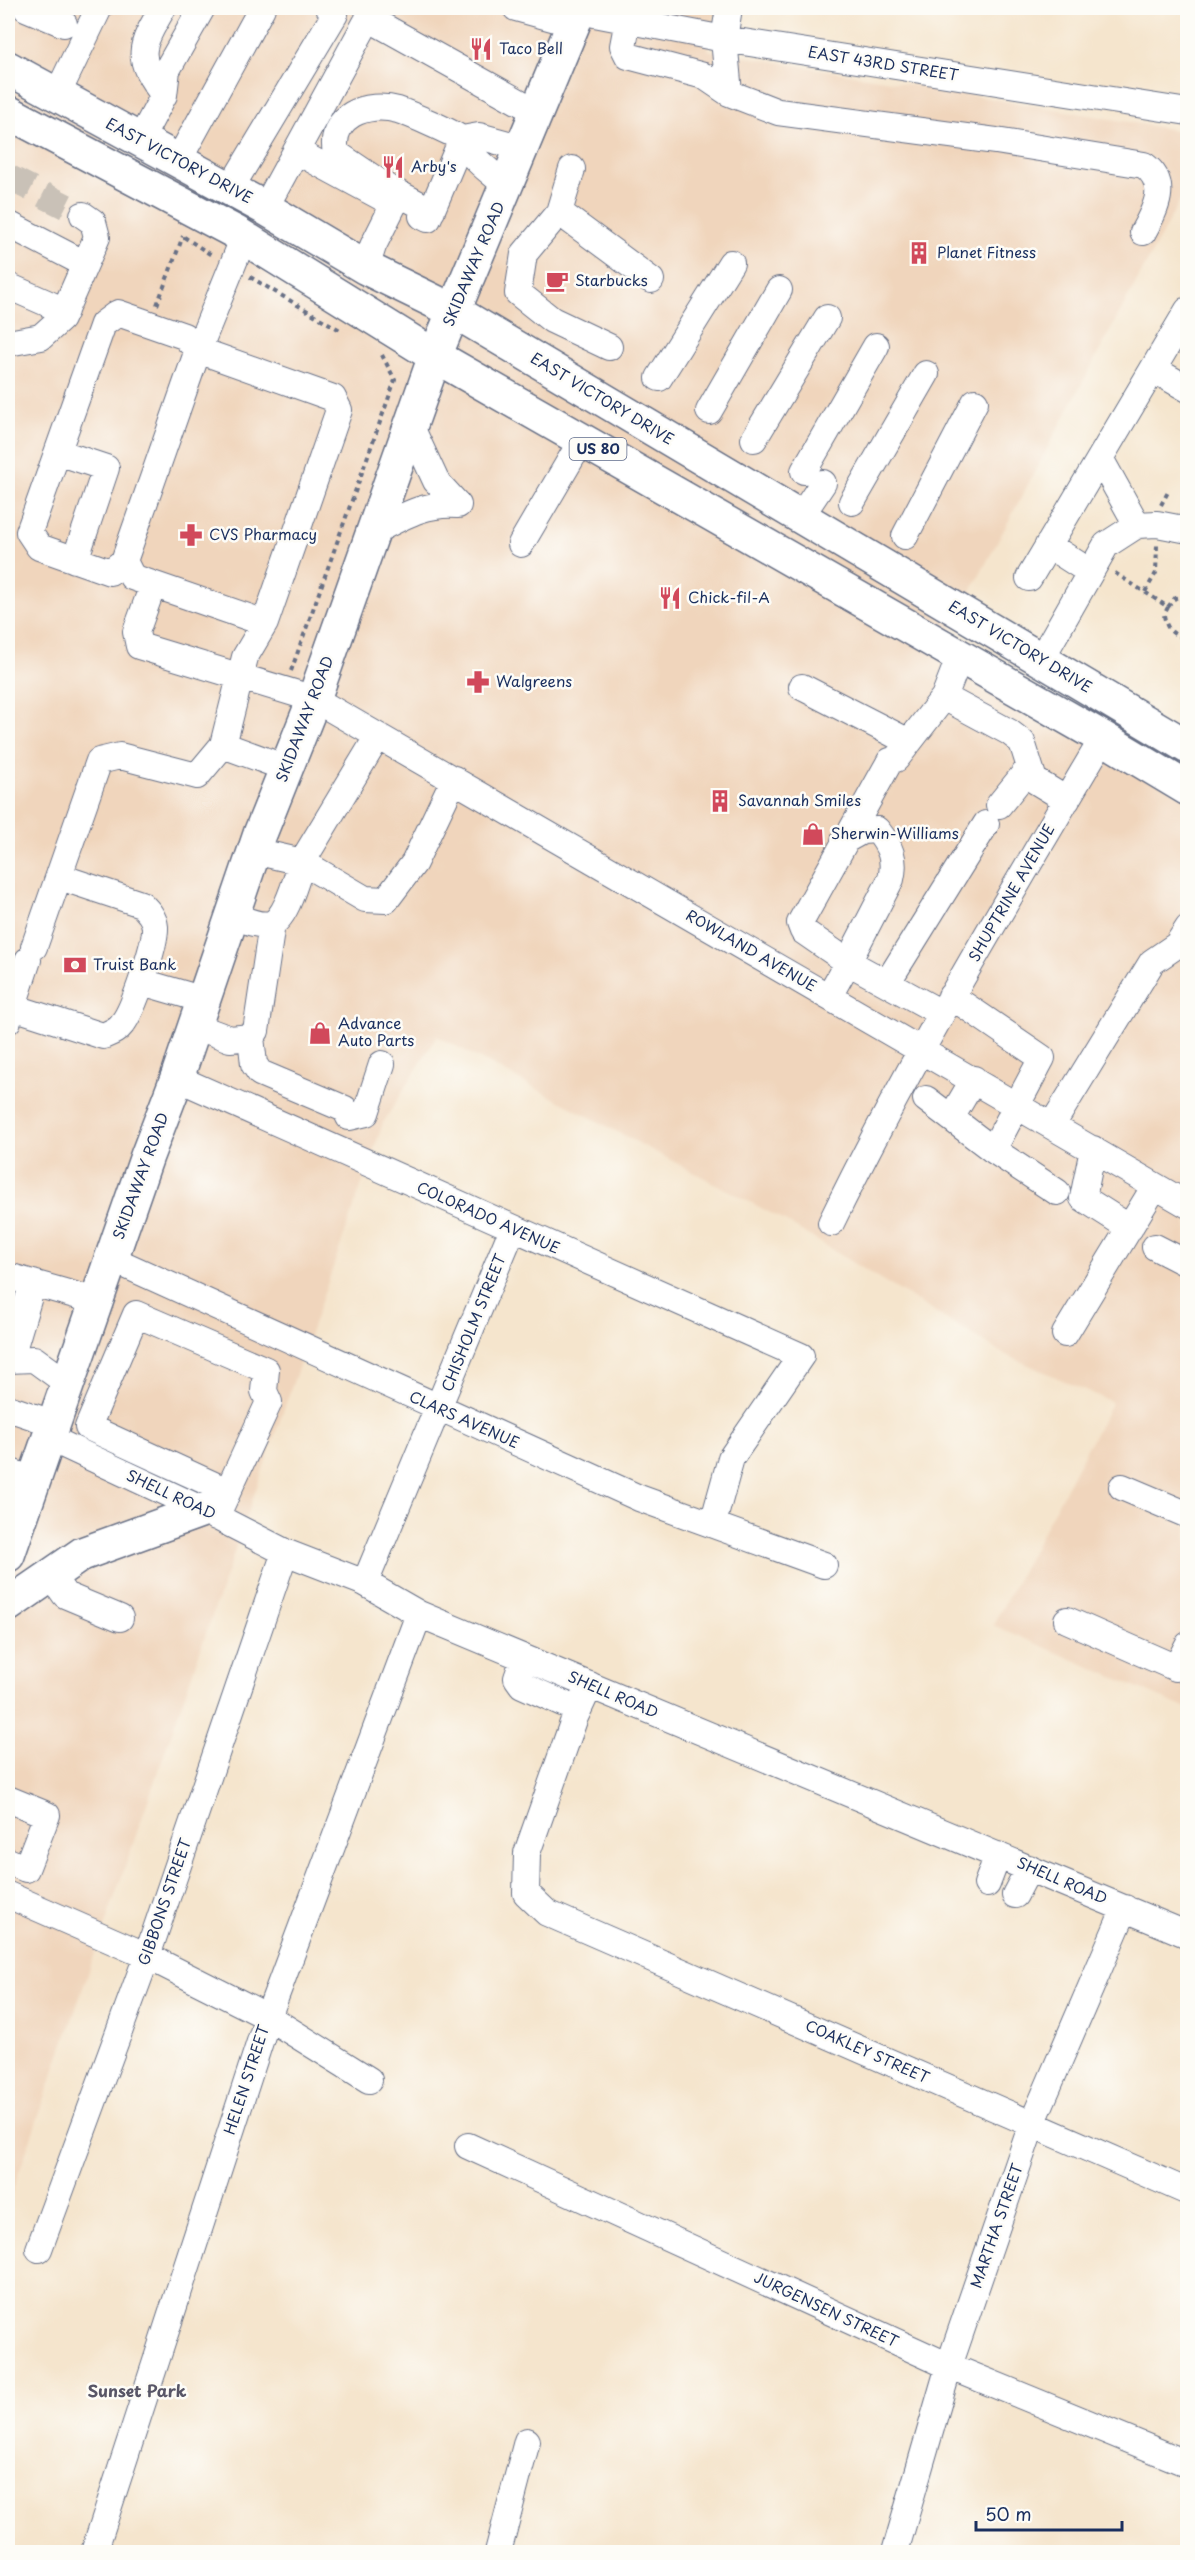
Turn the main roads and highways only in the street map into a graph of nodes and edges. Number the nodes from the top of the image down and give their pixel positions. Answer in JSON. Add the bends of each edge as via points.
{"nodes":[{"id":1,"x":578,"y":14,"type":"edge"},
{"id":2,"x":8,"y":68,"type":"edge"},
{"id":3,"x":8,"y":112,"type":"edge"},
{"id":4,"x":454,"y":311,"type":"junction"},
{"id":5,"x":435,"y":356,"type":"junction"},
{"id":6,"x":1188,"y":747,"type":"edge"},
{"id":7,"x":1188,"y":789,"type":"edge"},
{"id":8,"x":20,"y":1475,"type":"edge"},
{"id":9,"x":216,"y":1506,"type":"road end"},
{"id":10,"x":10,"y":1542,"type":"edge"},
{"id":11,"x":8,"y":1605,"type":"edge"}],
"edges":[{"from":1,"to":4,"type":"main road","name":"SKIDAWAY ROAD"},
{"from":2,"to":4,"type":"main road","name":"EAST VICTORY DRIVE","number":"US 80","via":[[265,208],[366,268]]},
{"from":3,"to":5,"type":"main road","number":"US 80","via":[[244,237]]},
{"from":4,"to":5,"type":"main road","name":"SKIDAWAY ROAD"},
{"from":4,"to":6,"type":"main road","name":"EAST VICTORY DRIVE","number":"US 80"},
{"from":5,"to":7,"type":"main road","number":"US 80"},
{"from":5,"to":8,"type":"main road","name":"SKIDAWAY ROAD","via":[[314,699],[254,851],[50,1430]]},
{"from":8,"to":10,"type":"main road","name":"SKIDAWAY ROAD"},
{"from":9,"to":11,"type":"main road","via":[[82,1554]]}]}
